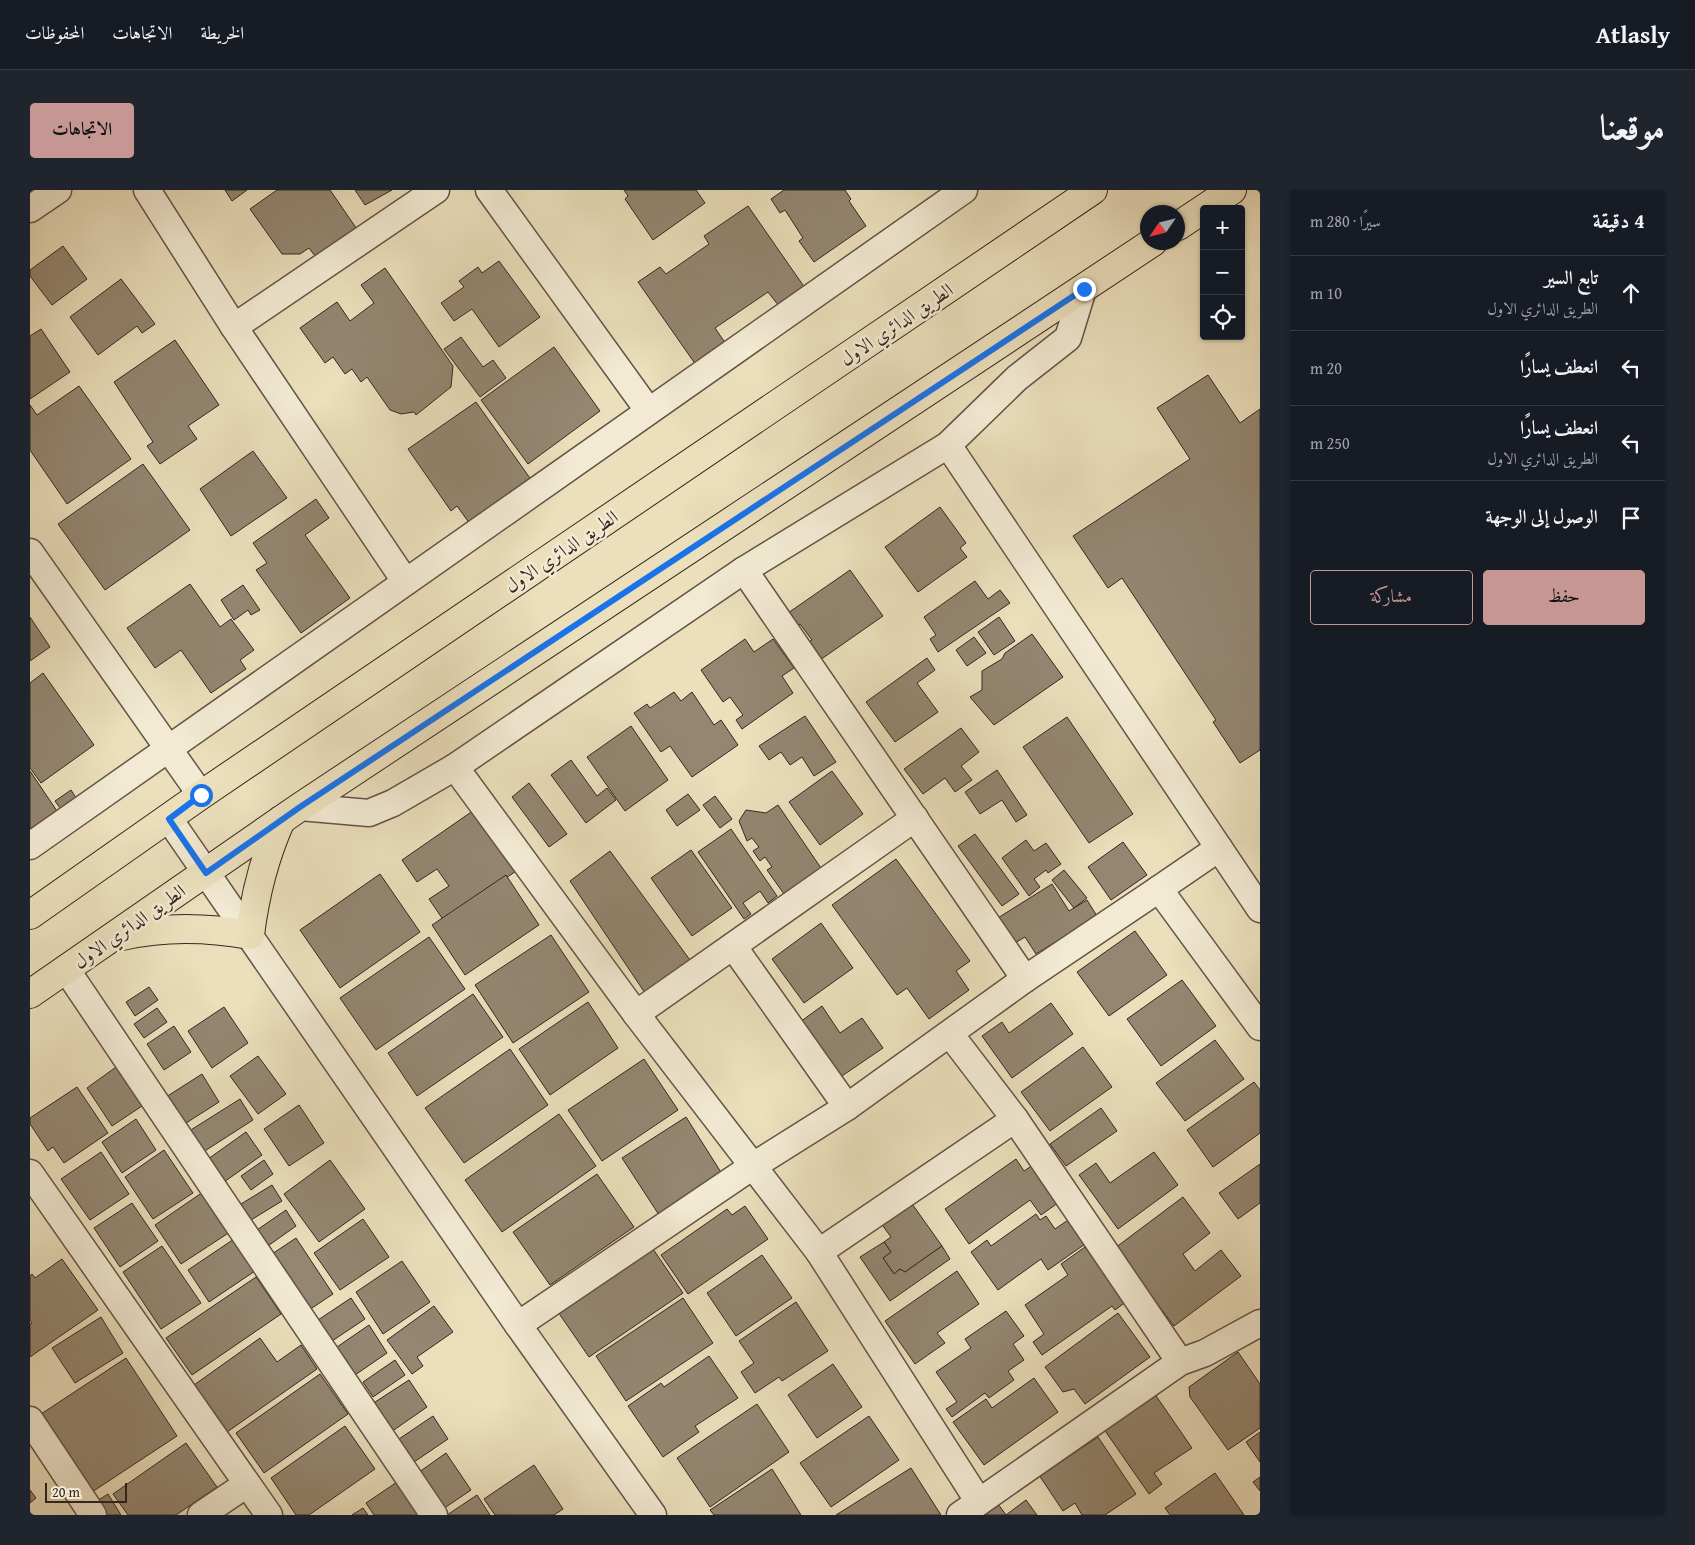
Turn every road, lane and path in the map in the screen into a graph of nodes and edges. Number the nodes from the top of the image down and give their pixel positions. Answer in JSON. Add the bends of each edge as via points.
{"nodes":[{"id":1,"x":58,"y":190,"type":"edge"},
{"id":2,"x":147,"y":190,"type":"edge"},
{"id":3,"x":436,"y":190,"type":"edge"},
{"id":4,"x":964,"y":190,"type":"edge"},
{"id":5,"x":1093,"y":190,"type":"edge"},
{"id":6,"x":496,"y":192,"type":"edge"},
{"id":7,"x":1230,"y":192,"type":"edge"},
{"id":8,"x":30,"y":209,"type":"edge"},
{"id":9,"x":1185,"y":221,"type":"edge"},
{"id":10,"x":1141,"y":250,"type":"edge"},
{"id":11,"x":1084,"y":289,"type":"junction"},
{"id":12,"x":234,"y":327,"type":"junction"},
{"id":13,"x":648,"y":410,"type":"junction"},
{"id":14,"x":948,"y":446,"type":"junction"},
{"id":15,"x":30,"y":552,"type":"edge"},
{"id":16,"x":744,"y":570,"type":"junction"},
{"id":17,"x":405,"y":581,"type":"junction"},
{"id":18,"x":168,"y":748,"type":"junction"},
{"id":19,"x":455,"y":766,"type":"junction"},
{"id":20,"x":201,"y":795,"type":"junction"},
{"id":21,"x":290,"y":814,"type":"junction"},
{"id":22,"x":915,"y":818,"type":"junction"},
{"id":23,"x":169,"y":819,"type":"junction"},
{"id":24,"x":30,"y":846,"type":"edge"},
{"id":25,"x":1219,"y":848,"type":"junction"},
{"id":26,"x":206,"y":873,"type":"junction"},
{"id":27,"x":1159,"y":889,"type":"junction"},
{"id":28,"x":1260,"y":909,"type":"edge"},
{"id":29,"x":30,"y":914,"type":"edge"},
{"id":30,"x":250,"y":935,"type":"junction"},
{"id":31,"x":112,"y":938,"type":"junction"},
{"id":32,"x":733,"y":946,"type":"junction"},
{"id":33,"x":66,"y":970,"type":"junction"},
{"id":34,"x":1025,"y":979,"type":"junction"},
{"id":35,"x":30,"y":994,"type":"edge"},
{"id":36,"x":636,"y":1014,"type":"junction"},
{"id":37,"x":1260,"y":1027,"type":"edge"},
{"id":38,"x":950,"y":1034,"type":"junction"},
{"id":39,"x":847,"y":1107,"type":"junction"},
{"id":40,"x":1015,"y":1119,"type":"junction"},
{"id":41,"x":753,"y":1166,"type":"junction"},
{"id":42,"x":30,"y":1173,"type":"edge"},
{"id":43,"x":819,"y":1252,"type":"junction"},
{"id":44,"x":1260,"y":1323,"type":"edge"},
{"id":45,"x":518,"y":1325,"type":"junction"},
{"id":46,"x":1180,"y":1362,"type":"junction"},
{"id":47,"x":30,"y":1420,"type":"edge"},
{"id":48,"x":247,"y":1484,"type":"junction"},
{"id":49,"x":969,"y":1509,"type":"edge"},
{"id":50,"x":93,"y":1515,"type":"edge"},
{"id":51,"x":201,"y":1515,"type":"edge"},
{"id":52,"x":269,"y":1515,"type":"edge"},
{"id":53,"x":434,"y":1515,"type":"edge"},
{"id":54,"x":653,"y":1515,"type":"edge"}],
"edges":[{"from":1,"to":8,"type":"street"},
{"from":2,"to":12,"type":"street"},
{"from":3,"to":12,"type":"street"},
{"from":4,"to":13,"type":"street"},
{"from":5,"to":20,"type":"main road","name":"الطريق الدائري الاول"},
{"from":6,"to":13,"type":"street"},
{"from":7,"to":9,"type":"main road"},
{"from":10,"to":11,"type":"main road","name":"الطريق الدائري الاول"},
{"from":11,"to":14,"type":"street","via":[[1068,338],[1017,378]]},
{"from":11,"to":21,"type":"main road","name":"الطريق الدائري الاول"},
{"from":12,"to":17,"type":"street"},
{"from":13,"to":17,"type":"street"},
{"from":14,"to":16,"type":"street"},
{"from":14,"to":25,"type":"street"},
{"from":15,"to":18,"type":"street"},
{"from":16,"to":19,"type":"street"},
{"from":16,"to":22,"type":"street"},
{"from":17,"to":18,"type":"street"},
{"from":18,"to":20,"type":"street"},
{"from":18,"to":24,"type":"street"},
{"from":19,"to":21,"type":"street","via":[[393,803],[369,813]]},
{"from":19,"to":36,"type":"street"},
{"from":20,"to":23,"type":"main road","name":"الطريق الدائري الاول"},
{"from":21,"to":26,"type":"main road","name":"الطريق الدائري الاول"},
{"from":21,"to":30,"type":"main road","via":[[261,870]]},
{"from":22,"to":32,"type":"street"},
{"from":22,"to":34,"type":"street"},
{"from":23,"to":26,"type":"street"},
{"from":23,"to":29,"type":"main road","name":"الطريق الدائري الاول"},
{"from":25,"to":27,"type":"street"},
{"from":25,"to":28,"type":"street"},
{"from":26,"to":30,"type":"street"},
{"from":26,"to":31,"type":"main road","name":"الطريق الدائري الاول"},
{"from":27,"to":34,"type":"street"},
{"from":27,"to":37,"type":"street"},
{"from":30,"to":31,"type":"main road","via":[[188,928],[137,932]]},
{"from":30,"to":45,"type":"street"},
{"from":31,"to":33,"type":"main road","name":"الطريق الدائري الاول"},
{"from":32,"to":36,"type":"street"},
{"from":32,"to":39,"type":"street"},
{"from":33,"to":35,"type":"main road","name":"الطريق الدائري الاول"},
{"from":33,"to":53,"type":"street"},
{"from":34,"to":38,"type":"street"},
{"from":36,"to":41,"type":"street"},
{"from":38,"to":39,"type":"street"},
{"from":38,"to":40,"type":"street"},
{"from":39,"to":41,"type":"street"},
{"from":40,"to":43,"type":"street"},
{"from":40,"to":46,"type":"street"},
{"from":41,"to":43,"type":"street"},
{"from":41,"to":45,"type":"street"},
{"from":42,"to":48,"type":"street"},
{"from":43,"to":49,"type":"street"},
{"from":44,"to":46,"type":"street","via":[[1205,1353]]},
{"from":45,"to":54,"type":"street"},
{"from":46,"to":49,"type":"street"},
{"from":47,"to":50,"type":"street"},
{"from":48,"to":51,"type":"street"},
{"from":48,"to":52,"type":"street"}]}
